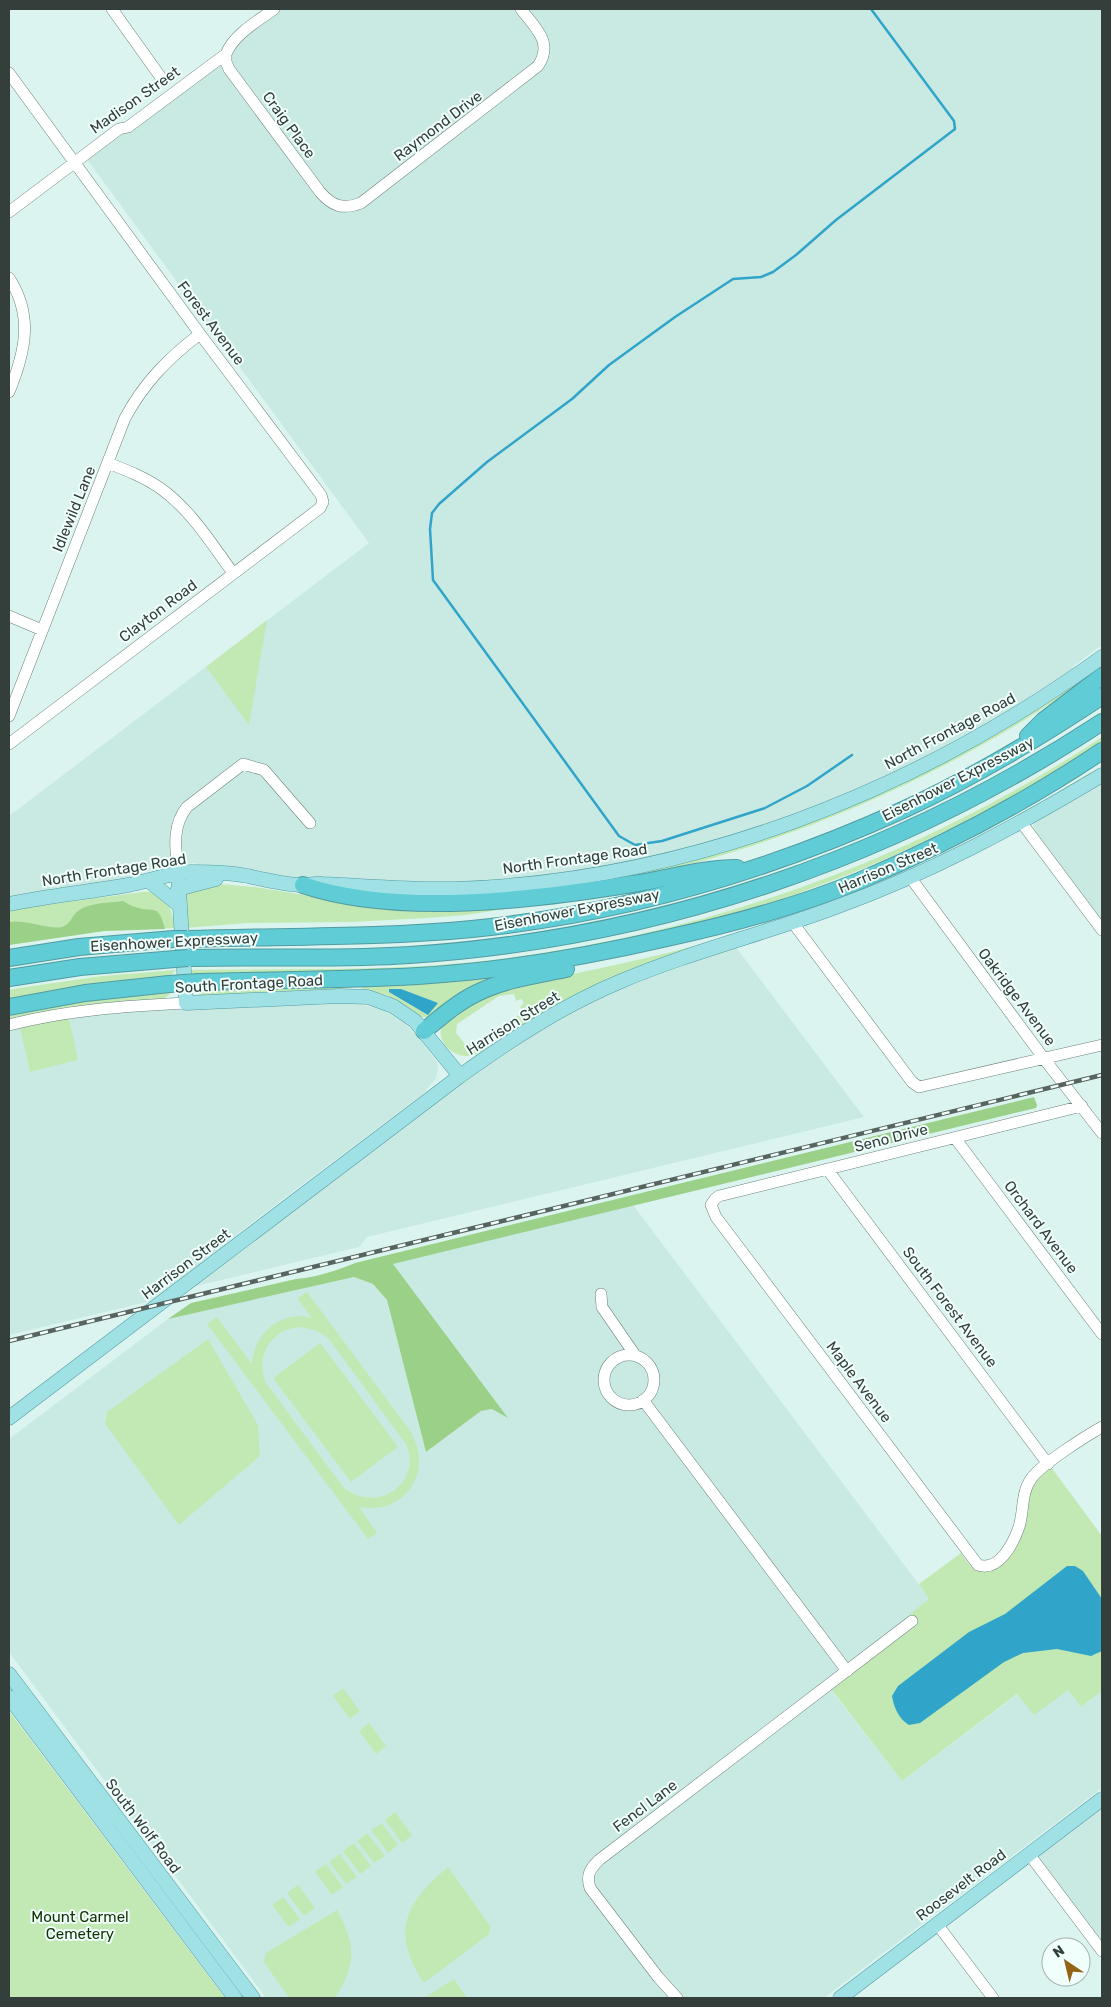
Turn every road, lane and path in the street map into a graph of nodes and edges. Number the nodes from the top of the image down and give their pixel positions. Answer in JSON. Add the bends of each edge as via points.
{"nodes":[{"id":1,"x":112,"y":9,"type":"edge"},
{"id":2,"x":274,"y":9,"type":"edge"},
{"id":3,"x":521,"y":9,"type":"edge"},
{"id":4,"x":226,"y":54,"type":"junction"},
{"id":5,"x":9,"y":74,"type":"edge"},
{"id":6,"x":162,"y":79,"type":"dead end"},
{"id":7,"x":73,"y":163,"type":"junction"},
{"id":8,"x":338,"y":207,"type":"joint"},
{"id":9,"x":9,"y":212,"type":"edge"},
{"id":10,"x":9,"y":278,"type":"edge"},
{"id":11,"x":200,"y":334,"type":"junction"},
{"id":12,"x":9,"y":392,"type":"edge"},
{"id":13,"x":108,"y":463,"type":"junction"},
{"id":14,"x":323,"y":502,"type":"joint"},
{"id":15,"x":233,"y":573,"type":"junction"},
{"id":16,"x":9,"y":616,"type":"edge"},
{"id":17,"x":42,"y":630,"type":"junction"},
{"id":18,"x":1102,"y":657,"type":"edge"},
{"id":19,"x":1102,"y":676,"type":"edge"},
{"id":20,"x":1102,"y":696,"type":"edge"},
{"id":21,"x":9,"y":716,"type":"edge"},
{"id":22,"x":1102,"y":722,"type":"edge"},
{"id":23,"x":9,"y":744,"type":"edge"},
{"id":24,"x":1102,"y":750,"type":"edge"},
{"id":25,"x":1009,"y":754,"type":"junction"},
{"id":26,"x":1102,"y":760,"type":"edge"},
{"id":27,"x":1069,"y":773,"type":"junction"},
{"id":28,"x":1102,"y":775,"type":"edge"},
{"id":29,"x":1021,"y":822,"type":"junction"},
{"id":30,"x":310,"y":823,"type":"dead end"},
{"id":31,"x":754,"y":868,"type":"junction"},
{"id":32,"x":178,"y":874,"type":"junction"},
{"id":33,"x":910,"y":878,"type":"junction"},
{"id":34,"x":257,"y":880,"type":"junction"},
{"id":35,"x":149,"y":881,"type":"junction"},
{"id":36,"x":303,"y":885,"type":"junction"},
{"id":37,"x":178,"y":889,"type":"junction"},
{"id":38,"x":9,"y":904,"type":"edge"},
{"id":39,"x":179,"y":905,"type":"junction"},
{"id":40,"x":793,"y":922,"type":"junction"},
{"id":41,"x":706,"y":930,"type":"junction"},
{"id":42,"x":1102,"y":930,"type":"edge"},
{"id":43,"x":9,"y":958,"type":"edge"},
{"id":44,"x":9,"y":978,"type":"edge"},
{"id":45,"x":186,"y":1003,"type":"junction"},
{"id":46,"x":9,"y":1007,"type":"edge"},
{"id":47,"x":9,"y":1025,"type":"edge"},
{"id":48,"x":424,"y":1031,"type":"junction"},
{"id":49,"x":1102,"y":1045,"type":"edge"},
{"id":50,"x":1045,"y":1060,"type":"junction"},
{"id":51,"x":460,"y":1076,"type":"junction"},
{"id":52,"x":1082,"y":1106,"type":"junction"},
{"id":53,"x":1102,"y":1133,"type":"edge"},
{"id":54,"x":955,"y":1138,"type":"junction"},
{"id":55,"x":828,"y":1169,"type":"junction"},
{"id":56,"x":711,"y":1205,"type":"joint"},
{"id":57,"x":601,"y":1294,"type":"dead end"},
{"id":58,"x":1102,"y":1334,"type":"edge"},
{"id":59,"x":635,"y":1355,"type":"junction"},
{"id":60,"x":643,"y":1400,"type":"junction"},
{"id":61,"x":9,"y":1418,"type":"edge"},
{"id":62,"x":1102,"y":1427,"type":"edge"},
{"id":63,"x":1048,"y":1464,"type":"junction"},
{"id":64,"x":912,"y":1621,"type":"dead end"},
{"id":65,"x":847,"y":1671,"type":"junction"},
{"id":66,"x":9,"y":1674,"type":"edge"},
{"id":67,"x":9,"y":1697,"type":"edge"},
{"id":68,"x":1102,"y":1798,"type":"edge"},
{"id":69,"x":1029,"y":1854,"type":"junction"},
{"id":70,"x":937,"y":1924,"type":"junction"},
{"id":71,"x":1102,"y":1951,"type":"edge"},
{"id":72,"x":843,"y":1997,"type":"edge"},
{"id":73,"x":235,"y":1998,"type":"edge"},
{"id":74,"x":253,"y":1998,"type":"edge"},
{"id":75,"x":677,"y":1998,"type":"edge"},
{"id":76,"x":992,"y":1998,"type":"edge"}],
"edges":[{"from":1,"to":6,"type":"street"},
{"from":2,"to":4,"type":"street","name":"Madison Street","via":[[241,34]]},
{"from":3,"to":8,"type":"street","name":"Raymond Drive","via":[[544,40],[545,52],[532,73],[361,203]]},
{"from":4,"to":7,"type":"street","name":"Madison Street","via":[[128,127],[118,129]]},
{"from":4,"to":8,"type":"street","name":"Craig Place","via":[[229,69],[320,192]]},
{"from":5,"to":7,"type":"street","name":"Forest Avenue"},
{"from":7,"to":9,"type":"street","name":"Madison Street"},
{"from":7,"to":11,"type":"street","name":"Forest Avenue"},
{"from":10,"to":12,"type":"street","via":[[19,297],[25,323],[22,356]]},
{"from":11,"to":13,"type":"street","name":"Idlewild Lane","via":[[165,362],[139,393],[125,418]]},
{"from":11,"to":14,"type":"street","name":"Forest Avenue","via":[[321,495]]},
{"from":13,"to":15,"type":"street","via":[[132,472],[171,497],[194,521]]},
{"from":13,"to":17,"type":"street","name":"Idlewild Lane"},
{"from":14,"to":15,"type":"street","name":"Clayton Road","via":[[320,508]]},
{"from":15,"to":23,"type":"street","name":"Clayton Road"},
{"from":16,"to":17,"type":"street"},
{"from":17,"to":21,"type":"street","name":"Idlewild Lane"},
{"from":18,"to":36,"type":"main road","name":"North Frontage Road","via":[[1014,716],[912,771],[833,807],[681,858],[600,874],[503,886],[407,889]]},
{"from":19,"to":25,"type":"highway","via":[[1043,721]]},
{"from":20,"to":25,"type":"highway","name":"Eisenhower Expressway"},
{"from":22,"to":44,"type":"highway","name":"Eisenhower Expressway","via":[[1022,771],[913,828],[818,868],[732,897],[625,925],[545,940],[447,952],[362,957],[182,958],[80,967]]},
{"from":24,"to":27,"type":"highway"},
{"from":25,"to":31,"type":"highway","name":"Eisenhower Expressway","via":[[906,808]]},
{"from":26,"to":27,"type":"highway"},
{"from":27,"to":41,"type":"highway","via":[[935,847],[857,882]]},
{"from":28,"to":29,"type":"main road","name":"Harrison Street"},
{"from":29,"to":33,"type":"main road","name":"Harrison Street"},
{"from":29,"to":42,"type":"street"},
{"from":30,"to":32,"type":"street","via":[[264,770],[243,764],[186,807],[180,816],[176,825]]},
{"from":31,"to":36,"type":"highway","via":[[715,868],[576,892],[450,902],[366,898]]},
{"from":31,"to":43,"type":"highway","name":"Eisenhower Expressway","via":[[636,901],[473,929],[339,937],[181,939],[79,947]]},
{"from":32,"to":34,"type":"main road","name":"North Frontage Road","via":[[247,876]]},
{"from":32,"to":35,"type":"main road","name":"North Frontage Road"},
{"from":32,"to":37,"type":"main road"},
{"from":33,"to":40,"type":"main road","name":"Harrison Street"},
{"from":33,"to":50,"type":"street","name":"Oakridge Avenue"},
{"from":34,"to":36,"type":"main road","name":"North Frontage Road"},
{"from":34,"to":37,"type":"main road","via":[[216,879]]},
{"from":35,"to":38,"type":"main road","name":"North Frontage Road"},
{"from":35,"to":39,"type":"main road"},
{"from":37,"to":39,"type":"main road"},
{"from":39,"to":45,"type":"main road"},
{"from":40,"to":50,"type":"street","via":[[912,1082],[919,1087]]},
{"from":40,"to":51,"type":"main road","name":"Harrison Street","via":[[618,982],[528,1029]]},
{"from":41,"to":46,"type":"highway","bridge":true,"via":[[566,960],[480,970],[409,976],[169,984],[85,993]]},
{"from":41,"to":48,"type":"highway","via":[[689,941],[492,986],[462,1001]]},
{"from":45,"to":47,"type":"street","name":"South Frontage Road","via":[[100,1008]]},
{"from":45,"to":48,"type":"main road","name":"South Frontage Road","via":[[368,997],[393,1006],[416,1021]]},
{"from":48,"to":51,"type":"main road","name":"South Frontage Road"},
{"from":49,"to":50,"type":"street"},
{"from":50,"to":52,"type":"street","name":"Oakridge Avenue"},
{"from":51,"to":61,"type":"main road","name":"Harrison Street"},
{"from":52,"to":53,"type":"street","name":"Oakridge Avenue"},
{"from":52,"to":54,"type":"street","name":"Seno Drive"},
{"from":54,"to":55,"type":"street","name":"Seno Drive"},
{"from":54,"to":58,"type":"street","name":"Orchard Avenue"},
{"from":55,"to":56,"type":"street","name":"Seno Drive","via":[[719,1196]]},
{"from":55,"to":63,"type":"street","name":"South Forest Avenue"},
{"from":56,"to":63,"type":"street","name":"Maple Avenue","via":[[716,1217],[978,1565],[990,1566],[1006,1552],[1019,1527],[1027,1485],[1037,1471]]},
{"from":57,"to":59,"type":"street","via":[[602,1307]]},
{"from":59,"to":60,"type":"street","via":[[645,1361],[653,1372],[651,1391]]},
{"from":59,"to":60,"type":"street","via":[[622,1355],[611,1362],[605,1372],[604,1384],[609,1395],[619,1403],[633,1404]]},
{"from":60,"to":65,"type":"street"},
{"from":62,"to":63,"type":"street"},
{"from":64,"to":65,"type":"street","name":"Fencl Lane"},
{"from":65,"to":75,"type":"street","name":"Fencl Lane","via":[[590,1870],[590,1888]]},
{"from":66,"to":74,"type":"main road","name":"South Wolf Road"},
{"from":67,"to":73,"type":"main road","name":"South Wolf Road"},
{"from":68,"to":69,"type":"main road","name":"Roosevelt Road"},
{"from":69,"to":70,"type":"main road","name":"Roosevelt Road"},
{"from":69,"to":71,"type":"street"},
{"from":70,"to":72,"type":"main road","name":"Roosevelt Road"},
{"from":70,"to":76,"type":"street"}]}
